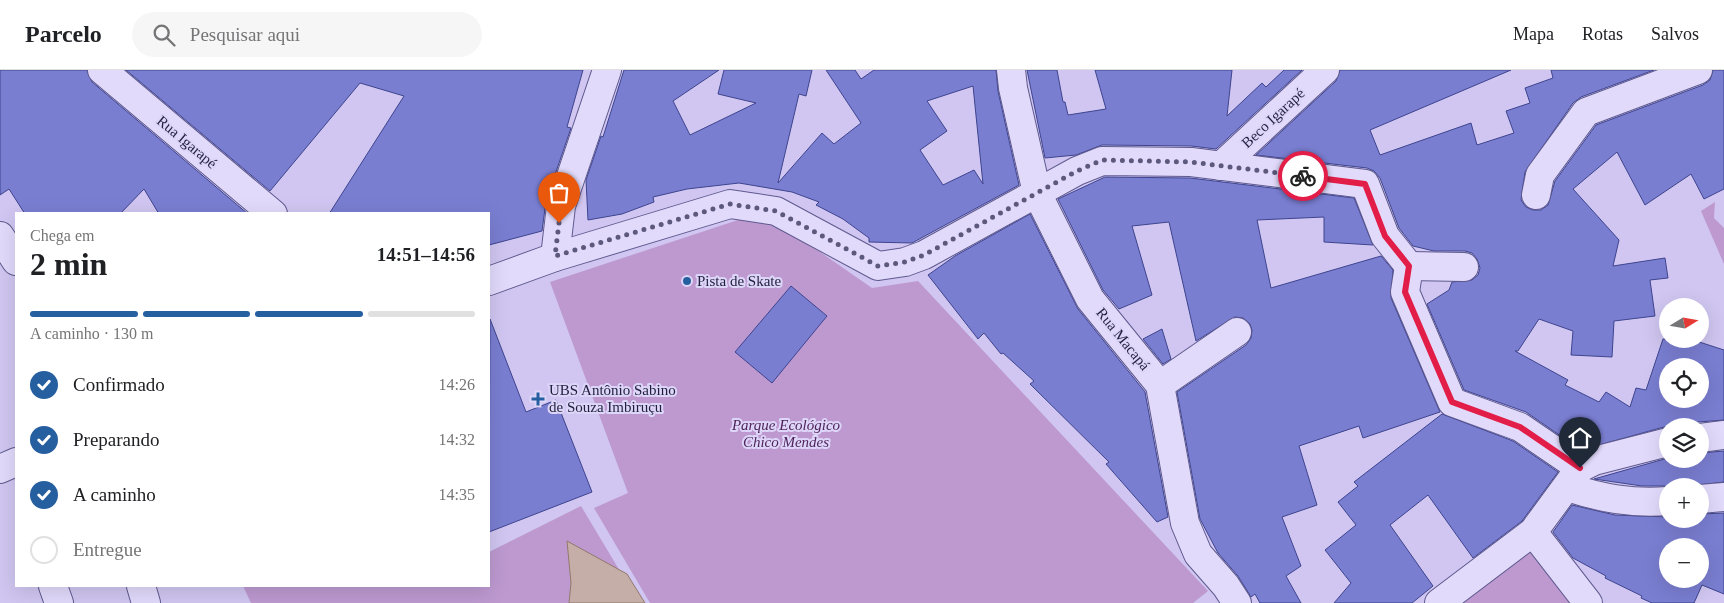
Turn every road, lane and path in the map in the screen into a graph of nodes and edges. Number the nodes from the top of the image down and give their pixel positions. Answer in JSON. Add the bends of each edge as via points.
{"nodes":[{"id":1,"x":102,"y":70,"type":"edge"},
{"id":2,"x":607,"y":70,"type":"edge"},
{"id":3,"x":1011,"y":70,"type":"edge"},
{"id":4,"x":1325,"y":70,"type":"edge"},
{"id":5,"x":1698,"y":70,"type":"edge"},
{"id":6,"x":1221,"y":166,"type":"junction"},
{"id":7,"x":1037,"y":193,"type":"junction"},
{"id":8,"x":1536,"y":195,"type":"dead end"},
{"id":9,"x":271,"y":212,"type":"edge"},
{"id":10,"x":0,"y":236,"type":"edge"},
{"id":11,"x":555,"y":256,"type":"junction"},
{"id":12,"x":15,"y":259,"type":"edge"},
{"id":13,"x":1464,"y":267,"type":"dead end"},
{"id":14,"x":1407,"y":279,"type":"junction"},
{"id":15,"x":490,"y":281,"type":"edge"},
{"id":16,"x":1237,"y":332,"type":"dead end"},
{"id":17,"x":1160,"y":384,"type":"junction"},
{"id":18,"x":1724,"y":436,"type":"edge"},
{"id":19,"x":1709,"y":437,"type":"edge"},
{"id":20,"x":1659,"y":444,"type":"edge"},
{"id":21,"x":1574,"y":477,"type":"junction"},
{"id":22,"x":1724,"y":497,"type":"edge"},
{"id":23,"x":1709,"y":498,"type":"edge"},
{"id":24,"x":1659,"y":502,"type":"edge"},
{"id":25,"x":1533,"y":532,"type":"junction"},
{"id":26,"x":53,"y":587,"type":"edge"},
{"id":27,"x":141,"y":587,"type":"edge"},
{"id":28,"x":59,"y":603,"type":"edge"},
{"id":29,"x":146,"y":603,"type":"edge"},
{"id":30,"x":1237,"y":603,"type":"edge"},
{"id":31,"x":1439,"y":603,"type":"edge"},
{"id":32,"x":1588,"y":603,"type":"edge"}],
"edges":[{"from":1,"to":9,"type":"street","name":"Rua Igarapé"},
{"from":2,"to":11,"type":"street","via":[[561,206]]},
{"from":3,"to":7,"type":"street","name":"Rua Macapá"},
{"from":4,"to":6,"type":"street","name":"Beco Igarapé"},
{"from":5,"to":8,"type":"street","via":[[1586,112],[1540,175]]},
{"from":6,"to":7,"type":"street","via":[[1102,160]]},
{"from":6,"to":14,"type":"street","via":[[1365,184],[1385,236]]},
{"from":7,"to":11,"type":"street","via":[[924,255],[878,266],[776,211],[730,204]]},
{"from":7,"to":17,"type":"street","name":"Rua Macapá","via":[[1090,299]]},
{"from":10,"to":12,"type":"street"},
{"from":11,"to":15,"type":"street"},
{"from":13,"to":14,"type":"street"},
{"from":14,"to":21,"type":"street","via":[[1452,402],[1520,427]]},
{"from":16,"to":17,"type":"street"},
{"from":17,"to":30,"type":"street","name":"Rua Macapá","via":[[1185,522],[1198,554]]},
{"from":18,"to":19,"type":"street"},
{"from":20,"to":21,"type":"street","via":[[1594,461]]},
{"from":21,"to":24,"type":"street","via":[[1600,498]]},
{"from":21,"to":25,"type":"street"},
{"from":22,"to":23,"type":"street"},
{"from":25,"to":31,"type":"street"},
{"from":25,"to":32,"type":"street"},
{"from":26,"to":28,"type":"street"},
{"from":27,"to":29,"type":"street"}]}
